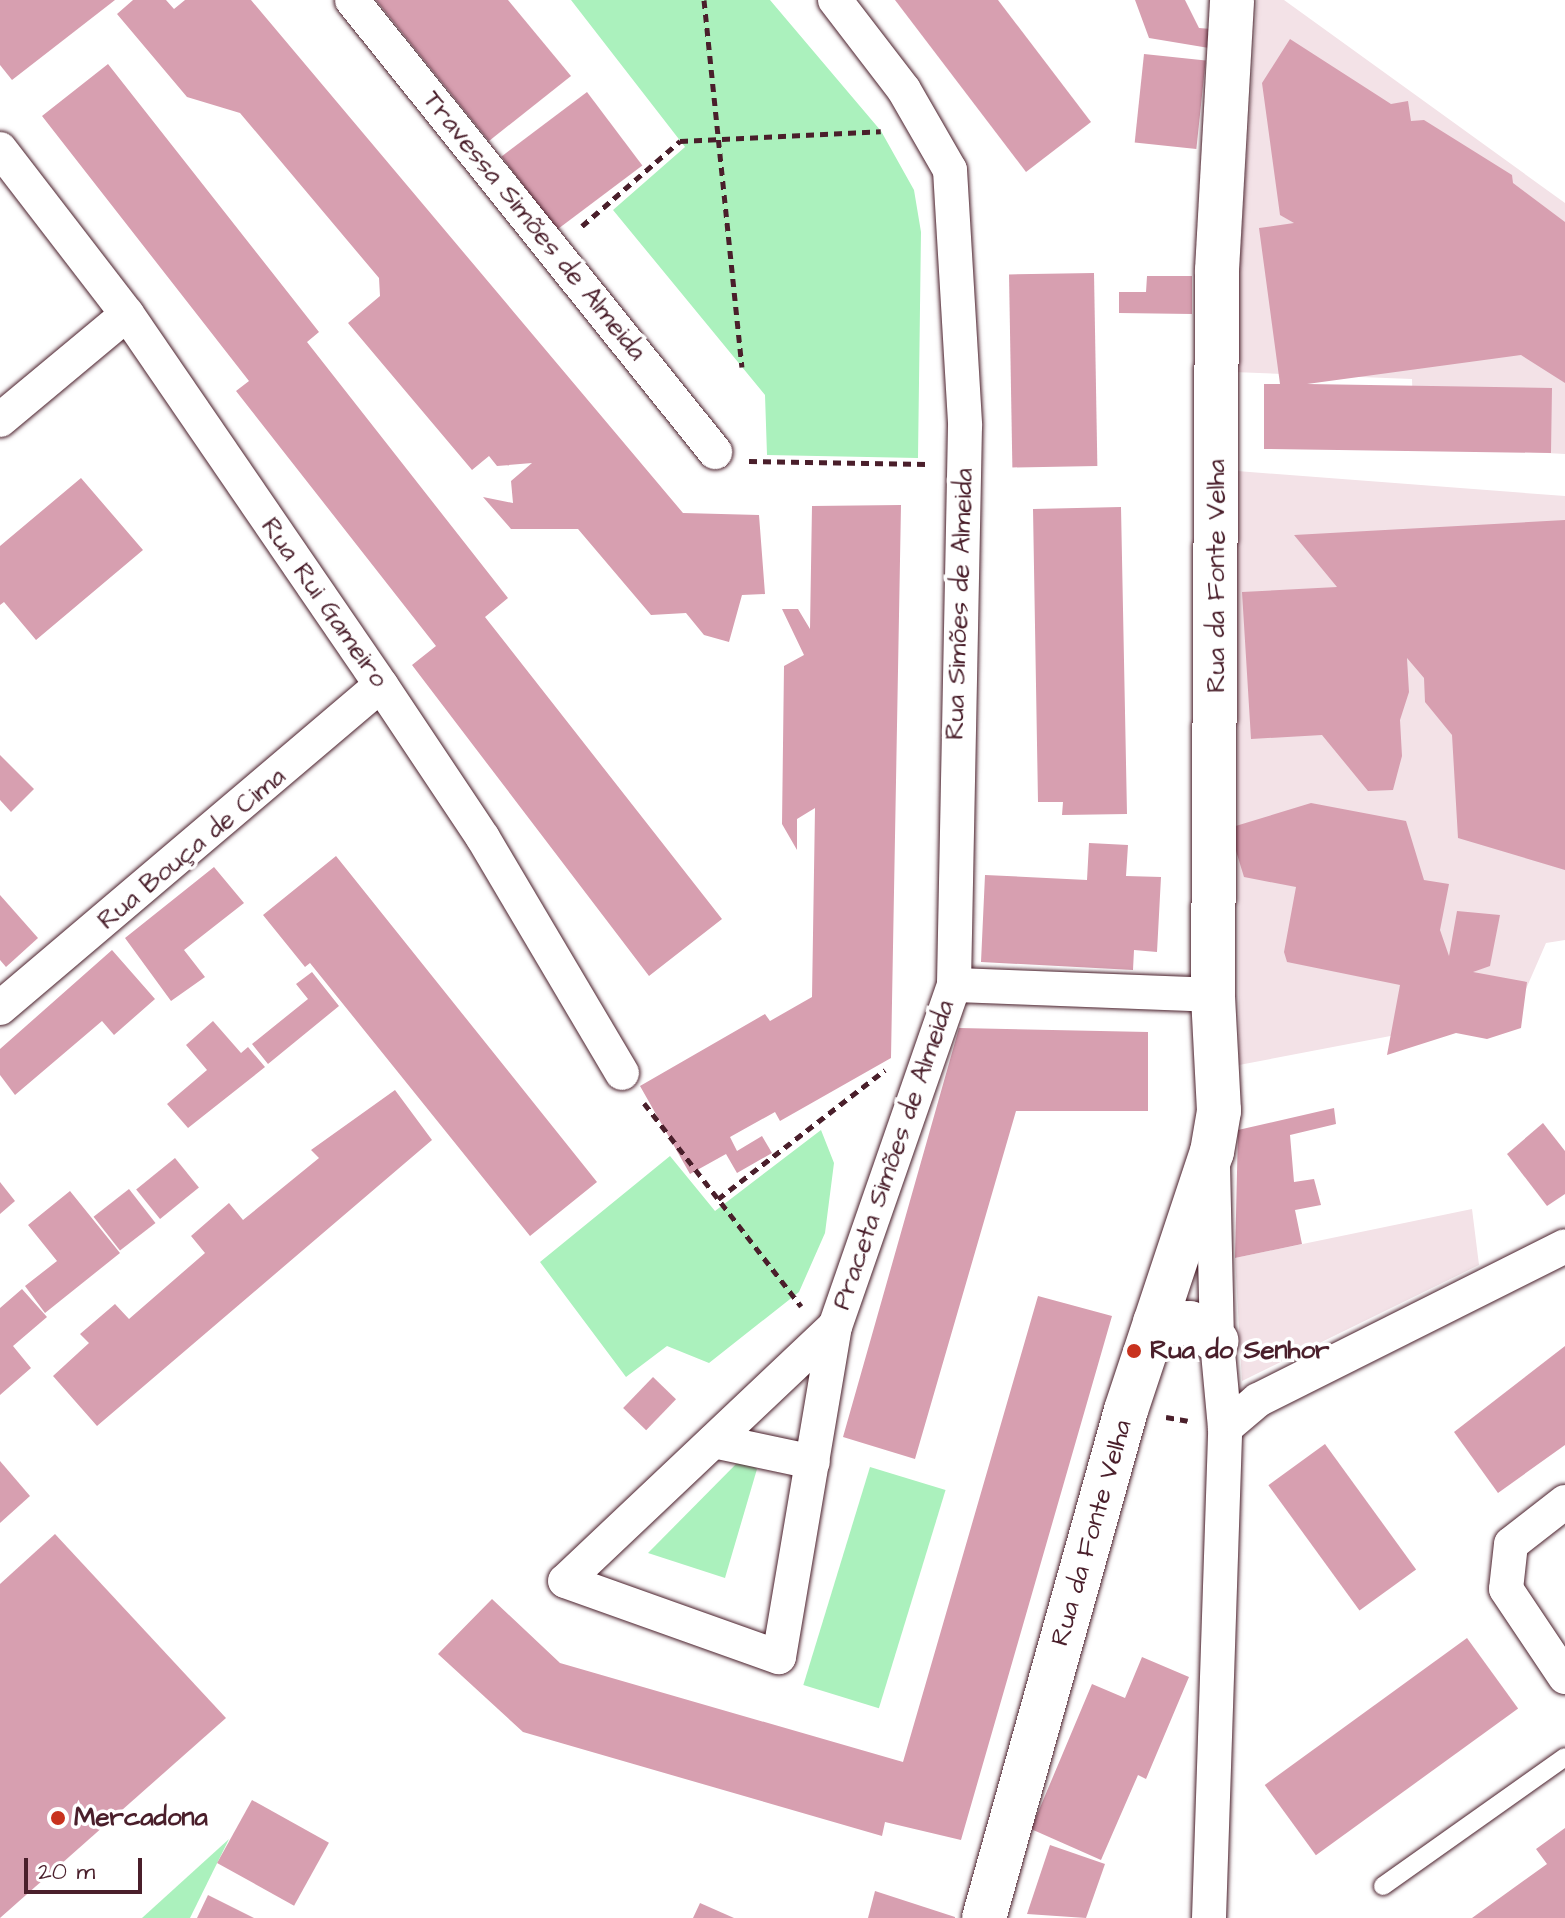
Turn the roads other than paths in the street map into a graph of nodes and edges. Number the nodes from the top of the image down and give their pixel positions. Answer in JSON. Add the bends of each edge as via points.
{"nodes":[{"id":1,"x":352,"y":0,"type":"edge"},
{"id":2,"x":835,"y":0,"type":"edge"},
{"id":3,"x":1232,"y":0,"type":"edge"},
{"id":4,"x":0,"y":149,"type":"edge"},
{"id":5,"x":127,"y":314,"type":"junction"},
{"id":6,"x":0,"y":420,"type":"edge"},
{"id":7,"x":715,"y":452,"type":"road end"},
{"id":8,"x":381,"y":685,"type":"junction"},
{"id":9,"x":954,"y":985,"type":"junction"},
{"id":10,"x":1213,"y":995,"type":"junction"},
{"id":11,"x":0,"y":1008,"type":"edge"},
{"id":12,"x":622,"y":1073,"type":"road end"},
{"id":13,"x":1212,"y":1152,"type":"junction"},
{"id":14,"x":1565,"y":1246,"type":"edge"},
{"id":15,"x":1155,"y":1322,"type":"junction"},
{"id":16,"x":835,"y":1326,"type":"junction"},
{"id":17,"x":1217,"y":1341,"type":"junction"},
{"id":18,"x":1225,"y":1428,"type":"junction"},
{"id":19,"x":714,"y":1441,"type":"junction"},
{"id":20,"x":813,"y":1462,"type":"junction"},
{"id":21,"x":1565,"y":1502,"type":"edge"},
{"id":22,"x":1565,"y":1677,"type":"edge"},
{"id":23,"x":1565,"y":1757,"type":"edge"},
{"id":24,"x":1383,"y":1886,"type":"dead end"},
{"id":25,"x":984,"y":1918,"type":"edge"},
{"id":26,"x":1209,"y":1918,"type":"edge"}],
"edges":[{"from":1,"to":7,"type":"street","name":"Travessa Simões de Almeida"},
{"from":2,"to":9,"type":"street","name":"Rua Simões de Almeida","via":[[904,90],[950,170],[964,464]]},
{"from":3,"to":10,"type":"street","name":"Rua da Fonte Velha","via":[[1217,270]]},
{"from":4,"to":5,"type":"street","name":"Rua Rui Gameiro"},
{"from":5,"to":6,"type":"street"},
{"from":5,"to":8,"type":"street","name":"Rua Rui Gameiro"},
{"from":8,"to":11,"type":"street","name":"Rua Bouça de Cima"},
{"from":8,"to":12,"type":"street","name":"Rua Rui Gameiro","via":[[483,838]]},
{"from":9,"to":10,"type":"street"},
{"from":9,"to":16,"type":"street","name":"Praceta Simões de Almeida"},
{"from":10,"to":13,"type":"street","name":"Rua da Fonte Velha","via":[[1219,1111]]},
{"from":13,"to":15,"type":"street","name":"Rua da Fonte Velha"},
{"from":13,"to":17,"type":"street","name":"Rua da Fonte Velha"},
{"from":14,"to":18,"type":"street","via":[[1258,1400]]},
{"from":15,"to":17,"type":"street","via":[[1190,1323]]},
{"from":15,"to":25,"type":"street","name":"Rua da Fonte Velha"},
{"from":16,"to":19,"type":"street","name":"Praceta Simões de Almeida"},
{"from":16,"to":20,"type":"street","name":"Praceta Simões de Almeida"},
{"from":17,"to":18,"type":"street","name":"Rua da Fonte Velha"},
{"from":18,"to":26,"type":"street"},
{"from":19,"to":20,"type":"street"},
{"from":19,"to":20,"type":"street","name":"Praceta Simões de Almeida","via":[[565,1581],[779,1657]]},
{"from":21,"to":22,"type":"street","via":[[1511,1544],[1506,1589]]},
{"from":23,"to":24,"type":"lane"}]}
